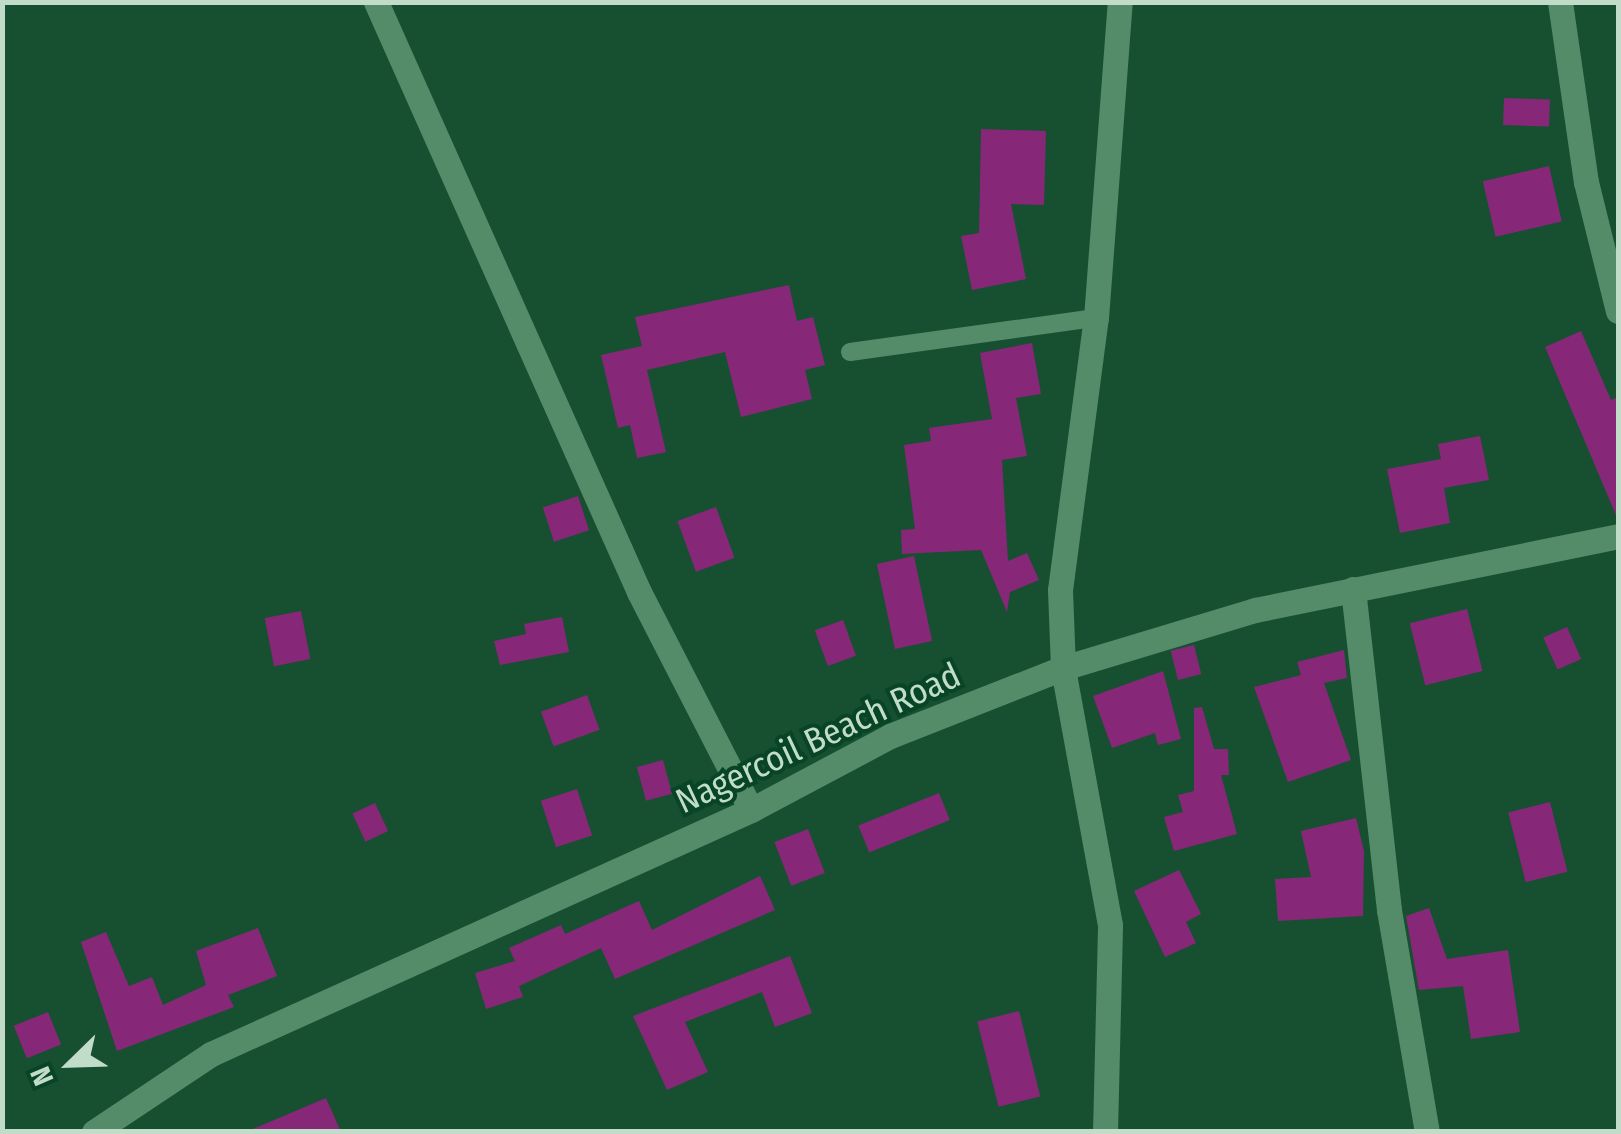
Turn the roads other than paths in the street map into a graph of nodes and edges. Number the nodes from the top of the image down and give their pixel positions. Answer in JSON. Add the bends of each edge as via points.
{"nodes":[{"id":1,"x":376,"y":2,"type":"edge"},
{"id":2,"x":1120,"y":2,"type":"edge"},
{"id":3,"x":1560,"y":2,"type":"edge"},
{"id":4,"x":1618,"y":311,"type":"edge"},
{"id":5,"x":1096,"y":318,"type":"junction"},
{"id":6,"x":850,"y":352,"type":"dead end"},
{"id":7,"x":1618,"y":536,"type":"edge"},
{"id":8,"x":1353,"y":589,"type":"junction"},
{"id":9,"x":1063,"y":668,"type":"junction"},
{"id":10,"x":751,"y":810,"type":"junction"},
{"id":11,"x":94,"y":1132,"type":"edge"},
{"id":12,"x":1104,"y":1132,"type":"edge"},
{"id":13,"x":1427,"y":1132,"type":"edge"}],
"edges":[{"from":1,"to":10,"type":"street","via":[[638,592]]},
{"from":2,"to":5,"type":"street"},
{"from":3,"to":4,"type":"street","via":[[1586,182]]},
{"from":5,"to":6,"type":"lane"},
{"from":5,"to":9,"type":"street","via":[[1060,590]]},
{"from":7,"to":8,"type":"street","name":"Nagercoil Beach Road"},
{"from":8,"to":9,"type":"street","name":"Nagercoil Beach Road","via":[[1255,610]]},
{"from":8,"to":13,"type":"street","via":[[1389,910]]},
{"from":9,"to":10,"type":"street","name":"Nagercoil Beach Road","via":[[890,736]]},
{"from":9,"to":12,"type":"street","via":[[1110,925]]},
{"from":10,"to":11,"type":"street","name":"Nagercoil Beach Road","via":[[211,1054]]}]}
